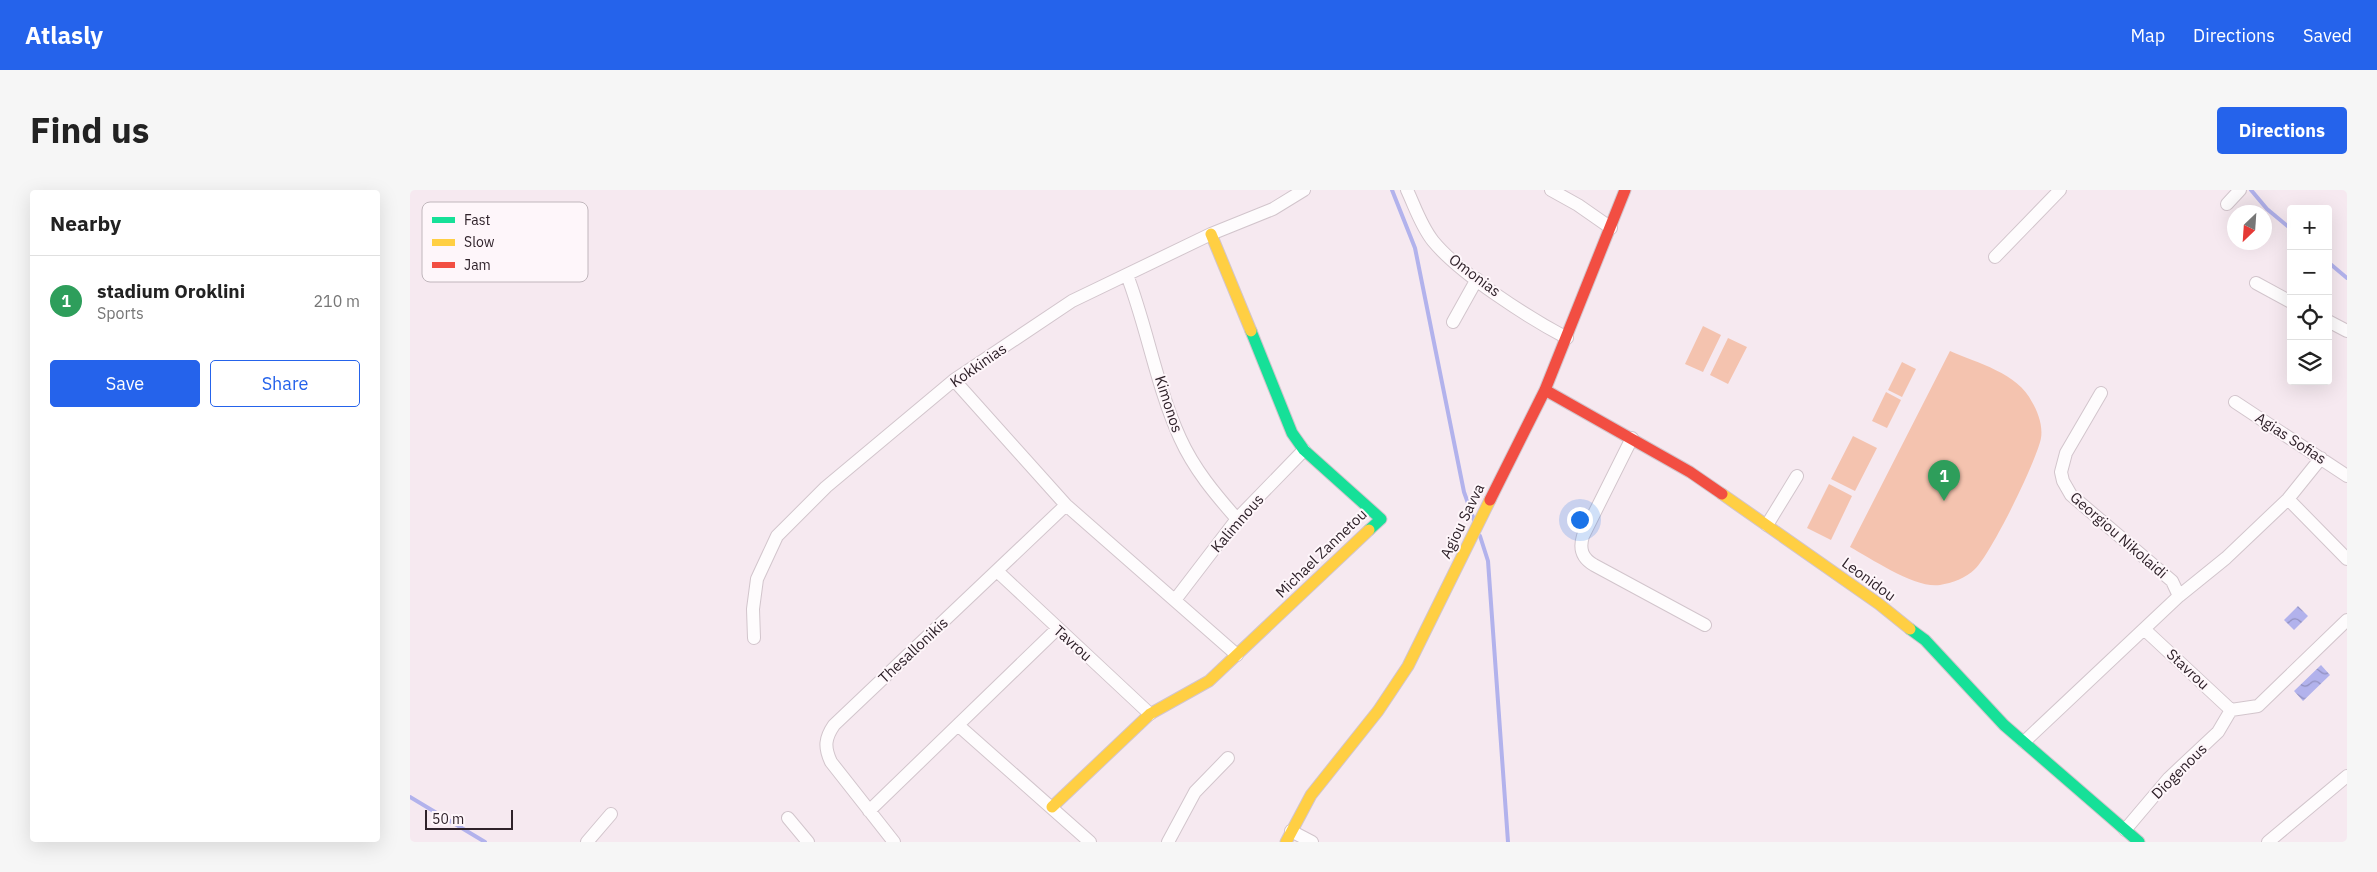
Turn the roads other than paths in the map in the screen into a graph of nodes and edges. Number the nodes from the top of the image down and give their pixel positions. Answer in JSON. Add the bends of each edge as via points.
{"nodes":[{"id":1,"x":1304,"y":190,"type":"edge"},
{"id":2,"x":1407,"y":190,"type":"edge"},
{"id":3,"x":1551,"y":190,"type":"edge"},
{"id":4,"x":1625,"y":190,"type":"edge"},
{"id":5,"x":2060,"y":190,"type":"edge"},
{"id":6,"x":2240,"y":190,"type":"edge"},
{"id":7,"x":2227,"y":204,"type":"dead end"},
{"id":8,"x":1611,"y":228,"type":"junction"},
{"id":9,"x":1210,"y":234,"type":"junction"},
{"id":10,"x":1995,"y":257,"type":"dead end"},
{"id":11,"x":1127,"y":274,"type":"junction"},
{"id":12,"x":1476,"y":280,"type":"junction"},
{"id":13,"x":2256,"y":283,"type":"dead end"},
{"id":14,"x":2287,"y":300,"type":"edge"},
{"id":15,"x":1453,"y":322,"type":"dead end"},
{"id":16,"x":2332,"y":323,"type":"edge"},
{"id":17,"x":2347,"y":331,"type":"edge"},
{"id":18,"x":1567,"y":338,"type":"junction"},
{"id":19,"x":954,"y":380,"type":"junction"},
{"id":20,"x":1545,"y":390,"type":"junction"},
{"id":21,"x":2101,"y":393,"type":"dead end"},
{"id":22,"x":2235,"y":402,"type":"dead end"},
{"id":23,"x":1632,"y":438,"type":"junction"},
{"id":24,"x":1304,"y":450,"type":"junction"},
{"id":25,"x":2321,"y":458,"type":"junction"},
{"id":26,"x":1797,"y":476,"type":"dead end"},
{"id":27,"x":2347,"y":476,"type":"edge"},
{"id":28,"x":2288,"y":499,"type":"junction"},
{"id":29,"x":1066,"y":504,"type":"junction"},
{"id":30,"x":1237,"y":519,"type":"junction"},
{"id":31,"x":1767,"y":525,"type":"junction"},
{"id":32,"x":2347,"y":559,"type":"edge"},
{"id":33,"x":997,"y":571,"type":"junction"},
{"id":34,"x":2179,"y":596,"type":"junction"},
{"id":35,"x":1175,"y":600,"type":"junction"},
{"id":36,"x":2347,"y":620,"type":"edge"},
{"id":37,"x":1705,"y":625,"type":"dead end"},
{"id":38,"x":1057,"y":629,"type":"junction"},
{"id":39,"x":2144,"y":629,"type":"junction"},
{"id":40,"x":754,"y":638,"type":"dead end"},
{"id":41,"x":1237,"y":655,"type":"junction"},
{"id":42,"x":2231,"y":710,"type":"junction"},
{"id":43,"x":1150,"y":714,"type":"junction"},
{"id":44,"x":959,"y":726,"type":"junction"},
{"id":45,"x":2024,"y":742,"type":"junction"},
{"id":46,"x":1228,"y":758,"type":"dead end"},
{"id":47,"x":2347,"y":776,"type":"edge"},
{"id":48,"x":1052,"y":807,"type":"junction"},
{"id":49,"x":869,"y":811,"type":"junction"},
{"id":50,"x":611,"y":814,"type":"dead end"},
{"id":51,"x":788,"y":818,"type":"dead end"},
{"id":52,"x":2125,"y":830,"type":"junction"},
{"id":53,"x":1289,"y":836,"type":"edge"},
{"id":54,"x":2272,"y":841,"type":"edge"},
{"id":55,"x":587,"y":842,"type":"edge"},
{"id":56,"x":808,"y":842,"type":"edge"},
{"id":57,"x":894,"y":842,"type":"edge"},
{"id":58,"x":1090,"y":842,"type":"edge"},
{"id":59,"x":1168,"y":842,"type":"edge"},
{"id":60,"x":1312,"y":842,"type":"edge"},
{"id":61,"x":2139,"y":842,"type":"edge"}],
"edges":[{"from":1,"to":9,"type":"street","name":"Kokkinias","via":[[1273,209]]},
{"from":2,"to":12,"type":"street","name":"Omonias","via":[[1433,241]]},
{"from":3,"to":8,"type":"street"},
{"from":4,"to":8,"type":"street","name":"Agiou Savva"},
{"from":5,"to":10,"type":"street"},
{"from":6,"to":7,"type":"street"},
{"from":8,"to":18,"type":"street","name":"Agiou Savva"},
{"from":9,"to":11,"type":"street","name":"Kokkinias"},
{"from":9,"to":24,"type":"street","name":"Michael Zannetou","via":[[1287,424]]},
{"from":11,"to":19,"type":"street","name":"Kokkinias","via":[[1072,300]]},
{"from":11,"to":30,"type":"street","name":"Kimonos","via":[[1180,437],[1195,466]]},
{"from":12,"to":15,"type":"street"},
{"from":12,"to":18,"type":"street","name":"Omonias"},
{"from":13,"to":14,"type":"street"},
{"from":16,"to":17,"type":"street"},
{"from":18,"to":20,"type":"street","name":"Agiou Savva"},
{"from":19,"to":29,"type":"street"},
{"from":19,"to":40,"type":"street","name":"Kokkinias","via":[[826,487],[777,536],[757,579]]},
{"from":20,"to":23,"type":"street","name":"Leonidou"},
{"from":20,"to":53,"type":"street","name":"Agiou Savva","via":[[1396,688],[1306,804]]},
{"from":21,"to":34,"type":"street","name":"Georgiou Nikolaidi","via":[[2066,453],[2062,463],[2063,481],[2079,503],[2172,581]]},
{"from":22,"to":25,"type":"street","name":"Agias Sofias"},
{"from":23,"to":31,"type":"street","name":"Leonidou","via":[[1690,472]]},
{"from":23,"to":37,"type":"street","via":[[1583,536],[1583,554],[1594,565]]},
{"from":24,"to":30,"type":"street","name":"Kalimnous"},
{"from":24,"to":41,"type":"street","name":"Michael Zannetou","via":[[1381,519]]},
{"from":25,"to":27,"type":"street","name":"Agias Sofias"},
{"from":25,"to":28,"type":"street"},
{"from":26,"to":31,"type":"street"},
{"from":28,"to":32,"type":"street"},
{"from":28,"to":34,"type":"street","via":[[2226,558]]},
{"from":29,"to":33,"type":"street","name":"Thesallonikis"},
{"from":29,"to":35,"type":"street"},
{"from":30,"to":35,"type":"street","name":"Kalimnous"},
{"from":31,"to":45,"type":"street","name":"Leonidou","via":[[1925,640],[2004,725]]},
{"from":33,"to":38,"type":"street","name":"Tavrou"},
{"from":33,"to":49,"type":"street","name":"Thesallonikis","via":[[834,724],[827,735],[826,750],[831,762]]},
{"from":34,"to":39,"type":"street"},
{"from":35,"to":41,"type":"street"},
{"from":36,"to":42,"type":"street","via":[[2258,706]]},
{"from":38,"to":43,"type":"street","name":"Tavrou"},
{"from":38,"to":44,"type":"street"},
{"from":39,"to":42,"type":"street","name":"Stavrou"},
{"from":39,"to":45,"type":"street"},
{"from":41,"to":43,"type":"street","name":"Michael Zannetou","via":[[1209,681]]},
{"from":42,"to":52,"type":"street","name":"Diogenous","via":[[2218,732],[2169,778]]},
{"from":43,"to":48,"type":"street","name":"Michael Zannetou"},
{"from":44,"to":48,"type":"street"},
{"from":44,"to":49,"type":"street"},
{"from":45,"to":52,"type":"street","name":"Leonidou"},
{"from":46,"to":59,"type":"street","via":[[1195,792]]},
{"from":47,"to":54,"type":"street"},
{"from":48,"to":58,"type":"street"},
{"from":49,"to":57,"type":"street"},
{"from":50,"to":55,"type":"street"},
{"from":51,"to":56,"type":"street"},
{"from":52,"to":61,"type":"street","name":"Leonidou"},
{"from":53,"to":60,"type":"street"}]}
